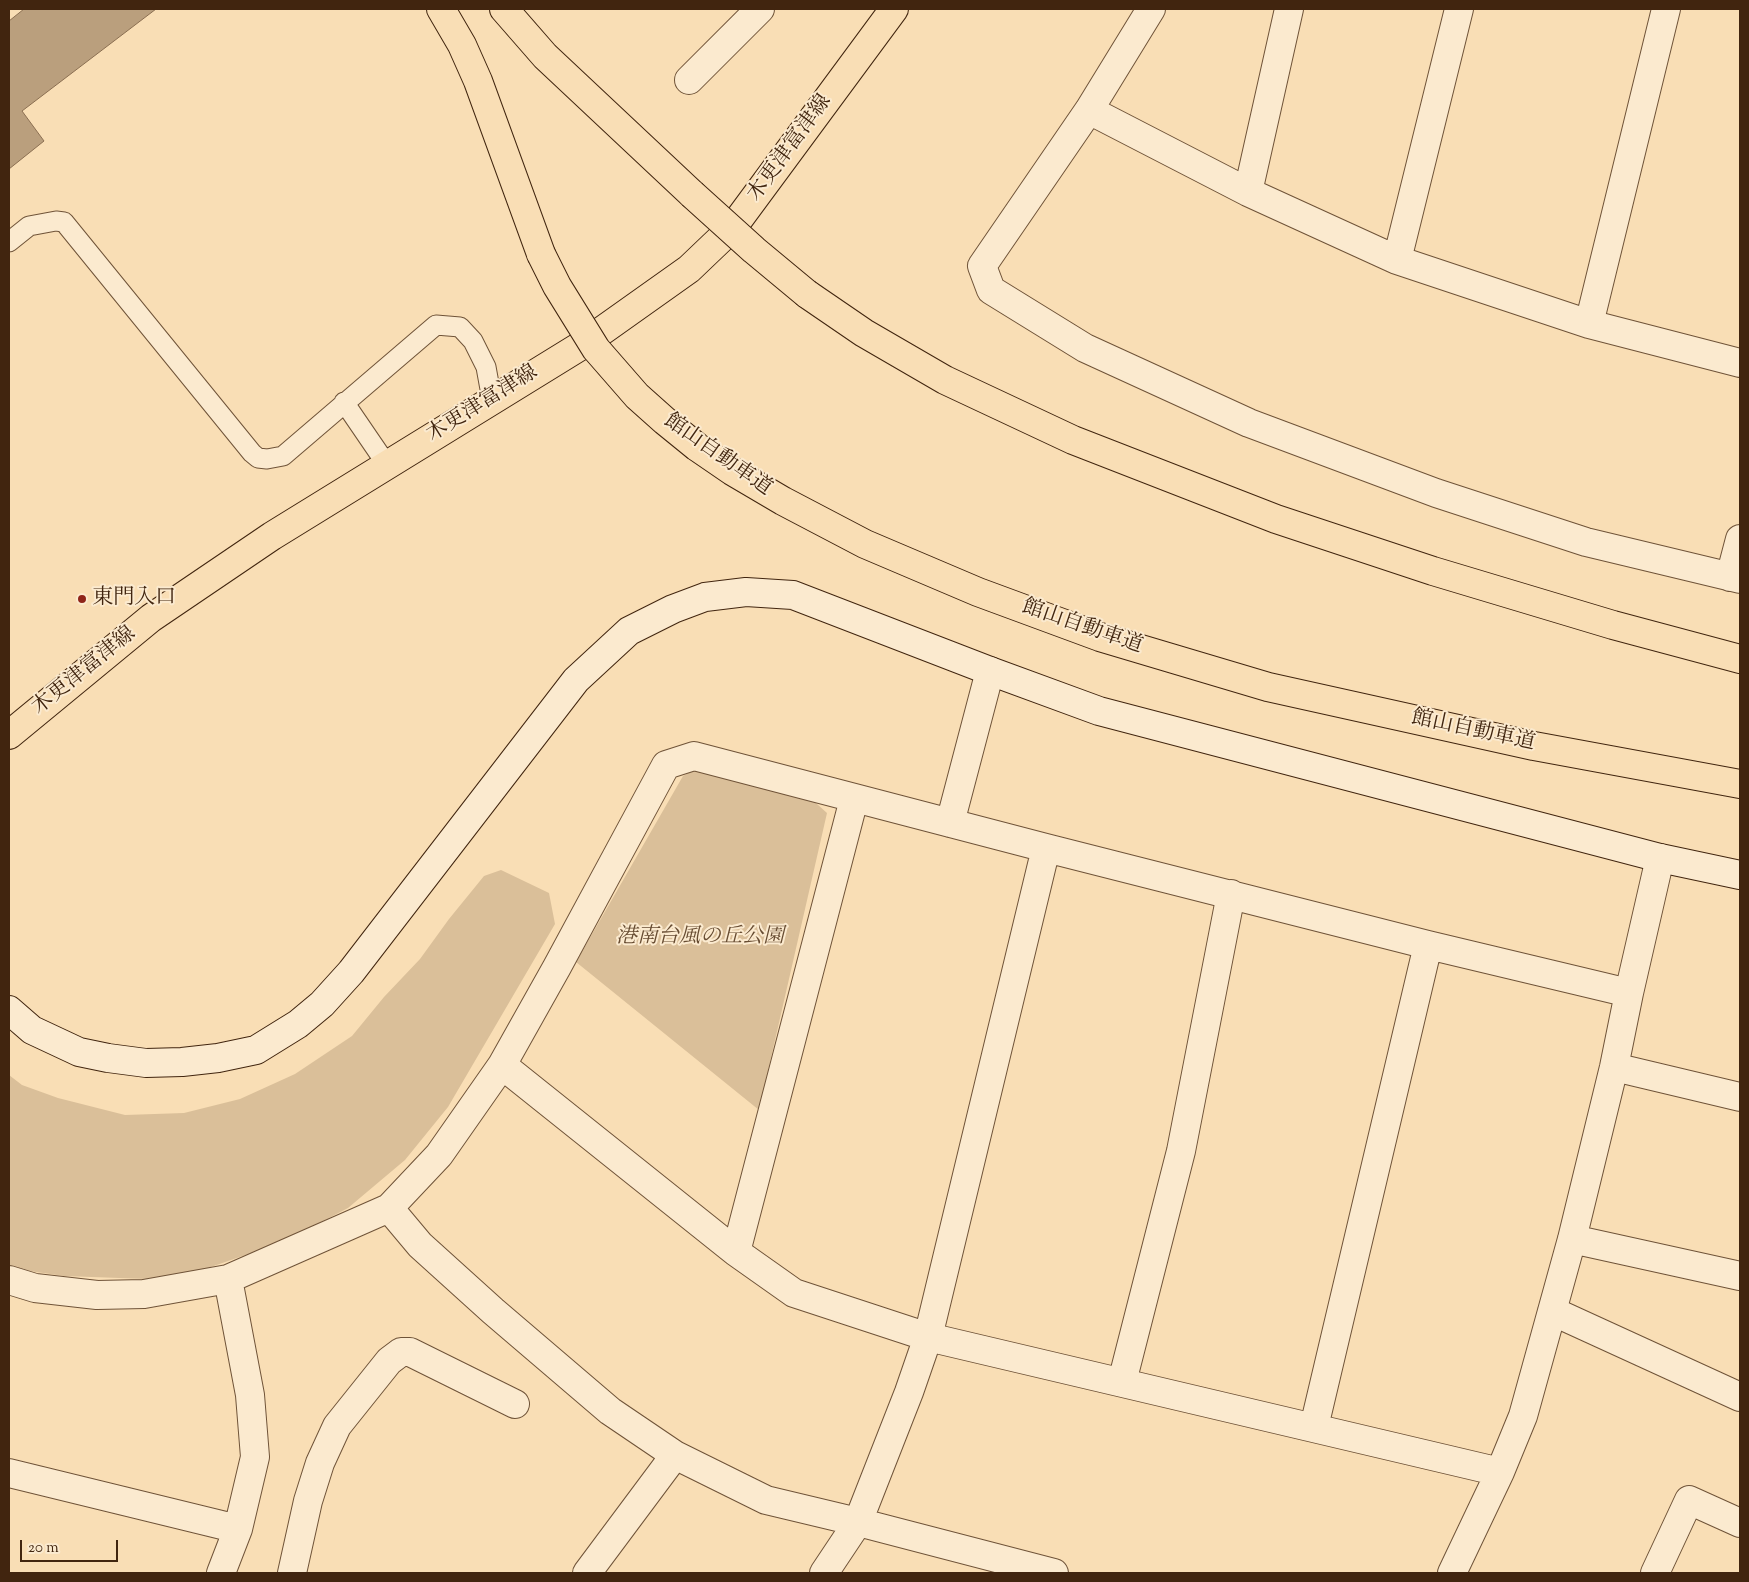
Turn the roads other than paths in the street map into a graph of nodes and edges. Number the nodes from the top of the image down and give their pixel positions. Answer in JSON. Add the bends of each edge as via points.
{"nodes":[{"id":1,"x":441,"y":9,"type":"edge"},
{"id":2,"x":504,"y":9,"type":"edge"},
{"id":3,"x":760,"y":9,"type":"edge"},
{"id":4,"x":894,"y":9,"type":"edge"},
{"id":5,"x":1151,"y":9,"type":"edge"},
{"id":6,"x":1289,"y":9,"type":"edge"},
{"id":7,"x":1459,"y":9,"type":"edge"},
{"id":8,"x":1666,"y":9,"type":"edge"},
{"id":9,"x":689,"y":80,"type":"dead end"},
{"id":10,"x":1089,"y":110,"type":"junction"},
{"id":11,"x":1248,"y":192,"type":"junction"},
{"id":12,"x":9,"y":242,"type":"edge"},
{"id":13,"x":1397,"y":260,"type":"junction"},
{"id":14,"x":1589,"y":324,"type":"junction"},
{"id":15,"x":1740,"y":363,"type":"edge"},
{"id":16,"x":492,"y":400,"type":"junction"},
{"id":17,"x":344,"y":402,"type":"junction"},
{"id":18,"x":387,"y":465,"type":"junction"},
{"id":19,"x":1740,"y":539,"type":"edge"},
{"id":20,"x":1735,"y":578,"type":"edge"},
{"id":21,"x":1740,"y":659,"type":"edge"},
{"id":22,"x":990,"y":671,"type":"junction"},
{"id":23,"x":9,"y":735,"type":"edge"},
{"id":24,"x":1740,"y":784,"type":"edge"},
{"id":25,"x":854,"y":799,"type":"junction"},
{"id":26,"x":950,"y":823,"type":"junction"},
{"id":27,"x":1046,"y":848,"type":"junction"},
{"id":28,"x":1660,"y":858,"type":"junction"},
{"id":29,"x":1740,"y":875,"type":"edge"},
{"id":30,"x":1231,"y":894,"type":"junction"},
{"id":31,"x":1428,"y":945,"type":"junction"},
{"id":32,"x":1629,"y":993,"type":"junction"},
{"id":33,"x":9,"y":1010,"type":"edge"},
{"id":34,"x":502,"y":1065,"type":"junction"},
{"id":35,"x":1614,"y":1067,"type":"junction"},
{"id":36,"x":1740,"y":1097,"type":"edge"},
{"id":37,"x":389,"y":1208,"type":"junction"},
{"id":38,"x":1572,"y":1239,"type":"junction"},
{"id":39,"x":736,"y":1252,"type":"junction"},
{"id":40,"x":1740,"y":1276,"type":"edge"},
{"id":41,"x":228,"y":1279,"type":"junction"},
{"id":42,"x":9,"y":1280,"type":"edge"},
{"id":43,"x":1552,"y":1311,"type":"junction"},
{"id":44,"x":928,"y":1337,"type":"junction"},
{"id":45,"x":1122,"y":1382,"type":"junction"},
{"id":46,"x":1740,"y":1397,"type":"edge"},
{"id":47,"x":515,"y":1404,"type":"dead end"},
{"id":48,"x":1314,"y":1427,"type":"junction"},
{"id":49,"x":675,"y":1455,"type":"junction"},
{"id":50,"x":1500,"y":1472,"type":"junction"},
{"id":51,"x":9,"y":1473,"type":"edge"},
{"id":52,"x":858,"y":1522,"type":"junction"},
{"id":53,"x":1740,"y":1523,"type":"edge"},
{"id":54,"x":238,"y":1528,"type":"junction"},
{"id":55,"x":221,"y":1573,"type":"edge"},
{"id":56,"x":292,"y":1573,"type":"edge"},
{"id":57,"x":587,"y":1573,"type":"edge"},
{"id":58,"x":824,"y":1573,"type":"edge"},
{"id":59,"x":1054,"y":1573,"type":"edge"},
{"id":60,"x":1452,"y":1573,"type":"edge"},
{"id":61,"x":1655,"y":1573,"type":"edge"}],
"edges":[{"from":1,"to":24,"type":"main road","name":"館山自動車道","bridge":true,"via":[[478,81],[541,254],[596,349],[664,421],[732,471],[865,544],[978,592],[1100,637],[1268,687],[1534,746]]},
{"from":2,"to":21,"type":"main road","bridge":true,"via":[[545,56],[754,250],[807,294],[864,333],[945,380],[1073,440],[1276,519],[1612,625]]},
{"from":3,"to":9,"type":"street"},
{"from":4,"to":16,"type":"main road","name":"木更津富津線","via":[[733,227],[681,274],[582,345]]},
{"from":5,"to":10,"type":"street"},
{"from":6,"to":11,"type":"street"},
{"from":7,"to":13,"type":"street"},
{"from":8,"to":14,"type":"street"},
{"from":10,"to":11,"type":"street"},
{"from":10,"to":20,"type":"street","via":[[982,266],[991,290],[1085,348],[1249,423],[1436,493],[1586,542]]},
{"from":11,"to":13,"type":"street"},
{"from":12,"to":17,"type":"lane","via":[[29,226],[64,222],[258,458],[283,456]]},
{"from":13,"to":14,"type":"street"},
{"from":14,"to":15,"type":"street"},
{"from":16,"to":17,"type":"lane","via":[[486,367],[473,341],[460,327],[436,325]]},
{"from":16,"to":18,"type":"main road","name":"木更津富津線"},
{"from":17,"to":18,"type":"lane"},
{"from":18,"to":23,"type":"main road","name":"木更津富津線","via":[[272,536],[151,618]]},
{"from":19,"to":20,"type":"street"},
{"from":22,"to":26,"type":"street"},
{"from":22,"to":28,"type":"street","via":[[1099,711]]},
{"from":22,"to":33,"type":"street","via":[[793,595],[746,592],[705,597],[673,608],[629,631],[576,680],[351,972],[322,1004],[298,1024],[256,1050],[182,1062],[146,1063],[108,1058],[79,1052],[32,1030]]},
{"from":25,"to":26,"type":"street"},
{"from":25,"to":34,"type":"street","via":[[694,756],[666,765]]},
{"from":25,"to":39,"type":"street"},
{"from":26,"to":27,"type":"street"},
{"from":27,"to":30,"type":"street"},
{"from":27,"to":44,"type":"street"},
{"from":28,"to":29,"type":"street"},
{"from":28,"to":32,"type":"street"},
{"from":30,"to":31,"type":"street"},
{"from":30,"to":45,"type":"street","via":[[1181,1151]]},
{"from":31,"to":32,"type":"street"},
{"from":31,"to":48,"type":"street"},
{"from":32,"to":35,"type":"street"},
{"from":34,"to":37,"type":"street","via":[[439,1155]]},
{"from":34,"to":39,"type":"street"},
{"from":35,"to":36,"type":"street"},
{"from":35,"to":38,"type":"street"},
{"from":37,"to":41,"type":"street"},
{"from":37,"to":49,"type":"street","via":[[420,1245],[493,1311],[610,1411]]},
{"from":38,"to":40,"type":"street"},
{"from":38,"to":43,"type":"street"},
{"from":39,"to":44,"type":"street","via":[[794,1293]]},
{"from":41,"to":42,"type":"street","via":[[144,1294],[97,1295],[35,1288]]},
{"from":41,"to":54,"type":"street","via":[[250,1395],[255,1457]]},
{"from":43,"to":46,"type":"street"},
{"from":43,"to":50,"type":"street","via":[[1523,1416]]},
{"from":44,"to":45,"type":"street"},
{"from":44,"to":52,"type":"street"},
{"from":45,"to":48,"type":"street"},
{"from":47,"to":56,"type":"street","via":[[410,1352],[401,1352],[389,1361],[337,1426],[320,1463]]},
{"from":48,"to":50,"type":"street"},
{"from":49,"to":52,"type":"street","via":[[766,1500]]},
{"from":49,"to":57,"type":"street"},
{"from":50,"to":60,"type":"street"},
{"from":51,"to":54,"type":"street"},
{"from":52,"to":58,"type":"street"},
{"from":52,"to":59,"type":"street"},
{"from":53,"to":61,"type":"street","via":[[1689,1500]]},
{"from":54,"to":55,"type":"street"}]}
